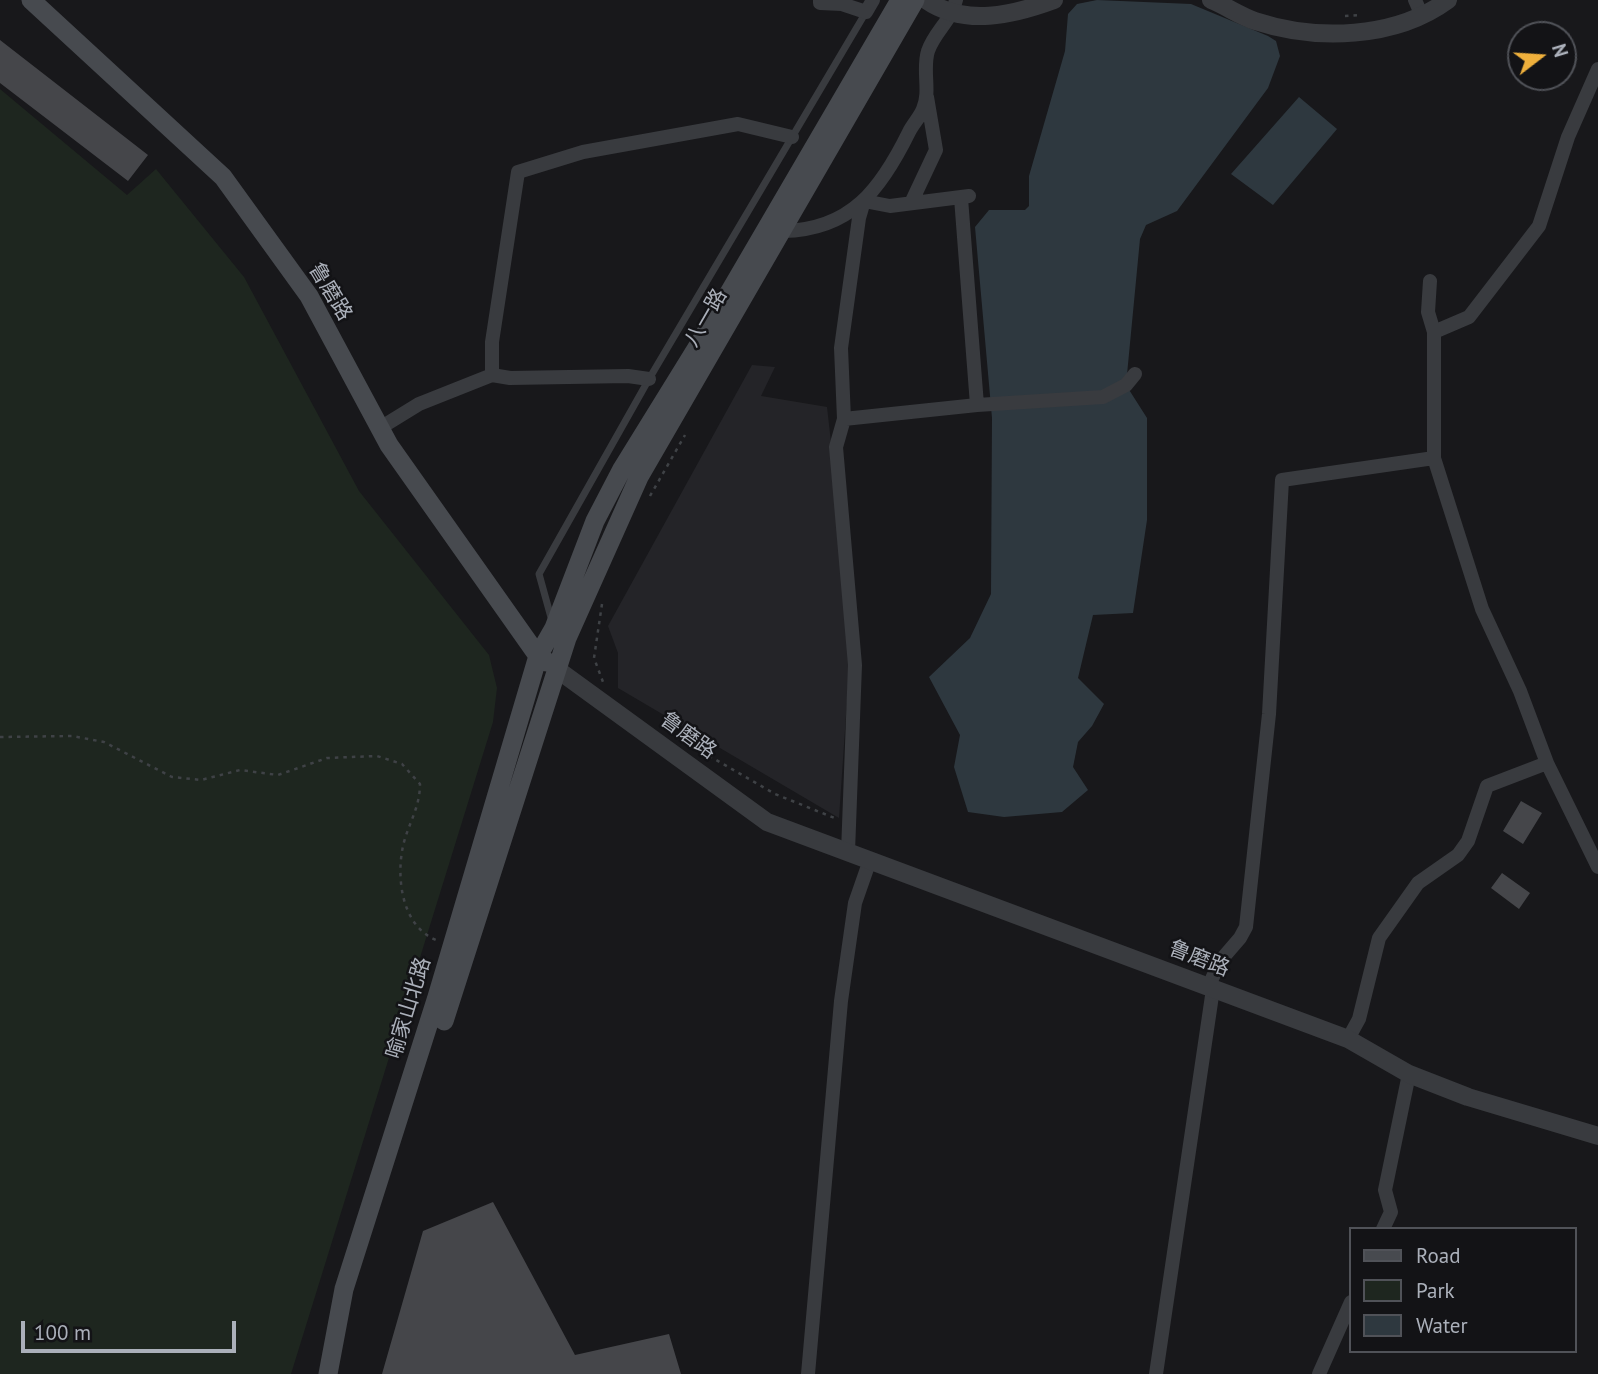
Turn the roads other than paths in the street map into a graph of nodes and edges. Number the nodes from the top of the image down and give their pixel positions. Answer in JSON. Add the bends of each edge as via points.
{"nodes":[{"id":1,"x":31,"y":0,"type":"edge"},
{"id":2,"x":820,"y":0,"type":"edge"},
{"id":3,"x":900,"y":0,"type":"edge"},
{"id":4,"x":915,"y":0,"type":"edge"},
{"id":5,"x":926,"y":0,"type":"edge"},
{"id":6,"x":1054,"y":0,"type":"edge"},
{"id":7,"x":1211,"y":0,"type":"edge"},
{"id":8,"x":1448,"y":0,"type":"edge"},
{"id":9,"x":870,"y":6,"type":"edge"},
{"id":10,"x":955,"y":7,"type":"edge"},
{"id":11,"x":1418,"y":8,"type":"edge"},
{"id":12,"x":1598,"y":69,"type":"edge"},
{"id":13,"x":926,"y":95,"type":"junction"},
{"id":14,"x":792,"y":137,"type":"junction"},
{"id":15,"x":864,"y":201,"type":"junction"},
{"id":16,"x":912,"y":201,"type":"junction"},
{"id":17,"x":783,"y":230,"type":"junction"},
{"id":18,"x":1430,"y":281,"type":"dead end"},
{"id":19,"x":1434,"y":332,"type":"junction"},
{"id":20,"x":492,"y":374,"type":"junction"},
{"id":21,"x":1135,"y":374,"type":"dead end"},
{"id":22,"x":649,"y":379,"type":"junction"},
{"id":23,"x":977,"y":405,"type":"junction"},
{"id":24,"x":844,"y":419,"type":"junction"},
{"id":25,"x":380,"y":428,"type":"junction"},
{"id":26,"x":1434,"y":458,"type":"junction"},
{"id":27,"x":554,"y":628,"type":"junction"},
{"id":28,"x":538,"y":656,"type":"junction"},
{"id":29,"x":558,"y":670,"type":"junction"},
{"id":30,"x":1547,"y":763,"type":"junction"},
{"id":31,"x":848,"y":852,"type":"junction"},
{"id":32,"x":870,"y":860,"type":"junction"},
{"id":33,"x":1598,"y":867,"type":"edge"},
{"id":34,"x":1210,"y":988,"type":"junction"},
{"id":35,"x":1348,"y":1039,"type":"junction"},
{"id":36,"x":1409,"y":1074,"type":"junction"},
{"id":37,"x":1598,"y":1136,"type":"edge"},
{"id":38,"x":1384,"y":1227,"type":"edge"},
{"id":39,"x":1350,"y":1304,"type":"edge"},
{"id":40,"x":328,"y":1374,"type":"edge"},
{"id":41,"x":341,"y":1374,"type":"edge"},
{"id":42,"x":808,"y":1374,"type":"edge"},
{"id":43,"x":1156,"y":1374,"type":"edge"},
{"id":44,"x":1319,"y":1374,"type":"edge"}],
"edges":[{"from":1,"to":25,"type":"main road","name":"鲁磨路","via":[[223,177],[309,296]]},
{"from":2,"to":9,"type":"street"},
{"from":3,"to":27,"type":"main road","name":"八一路","via":[[622,469]]},
{"from":4,"to":17,"type":"main road","name":"八一路"},
{"from":5,"to":10,"type":"street"},
{"from":6,"to":10,"type":"street","via":[[982,16]]},
{"from":7,"to":11,"type":"street","via":[[1252,20],[1299,32],[1381,29]]},
{"from":8,"to":11,"type":"street"},
{"from":9,"to":14,"type":"lane"},
{"from":10,"to":13,"type":"street","via":[[928,51]]},
{"from":12,"to":19,"type":"street","via":[[1568,137],[1539,226],[1469,317]]},
{"from":13,"to":15,"type":"street","via":[[900,150]]},
{"from":13,"to":16,"type":"street","via":[[936,150]]},
{"from":14,"to":20,"type":"street","via":[[738,124],[583,152],[518,172],[492,342]]},
{"from":14,"to":22,"type":"lane"},
{"from":15,"to":16,"type":"street","via":[[890,206]]},
{"from":15,"to":17,"type":"street","via":[[834,222]]},
{"from":15,"to":24,"type":"street","via":[[841,348]]},
{"from":16,"to":23,"type":"street","via":[[965,197]]},
{"from":17,"to":29,"type":"main road","name":"八一路","via":[[639,477],[577,614]]},
{"from":18,"to":19,"type":"street","via":[[1428,312]]},
{"from":19,"to":26,"type":"street"},
{"from":20,"to":22,"type":"street"},
{"from":20,"to":25,"type":"street","via":[[418,404]]},
{"from":21,"to":23,"type":"street","via":[[1126,385],[1103,397]]},
{"from":22,"to":27,"type":"lane","via":[[539,574]]},
{"from":23,"to":24,"type":"street"},
{"from":24,"to":31,"type":"street","via":[[836,447],[855,665]]},
{"from":25,"to":28,"type":"main road","name":"鲁磨路"},
{"from":26,"to":30,"type":"street","via":[[1482,609]]},
{"from":26,"to":34,"type":"street","via":[[1282,480],[1269,714],[1246,927],[1221,960]]},
{"from":27,"to":28,"type":"main road","name":"八一路"},
{"from":28,"to":29,"type":"main road","name":"鲁磨路"},
{"from":28,"to":40,"type":"main road","name":"喻家山北路","via":[[344,1289]]},
{"from":29,"to":31,"type":"street","name":"鲁磨路","via":[[767,822]]},
{"from":29,"to":41,"type":"main road","name":"喻家山北路","via":[[357,1293]]},
{"from":30,"to":33,"type":"street"},
{"from":30,"to":35,"type":"street","via":[[1488,786],[1468,841],[1458,855],[1418,883],[1379,938],[1359,1018]]},
{"from":31,"to":32,"type":"street","name":"鲁磨路"},
{"from":32,"to":34,"type":"street","name":"鲁磨路"},
{"from":32,"to":42,"type":"street","via":[[855,903],[841,1001]]},
{"from":34,"to":35,"type":"street","name":"鲁磨路"},
{"from":34,"to":43,"type":"street"},
{"from":35,"to":36,"type":"street","name":"鲁磨路"},
{"from":36,"to":37,"type":"street","name":"鲁磨路"},
{"from":36,"to":38,"type":"street","via":[[1385,1191],[1391,1212]]},
{"from":39,"to":44,"type":"street"}]}
